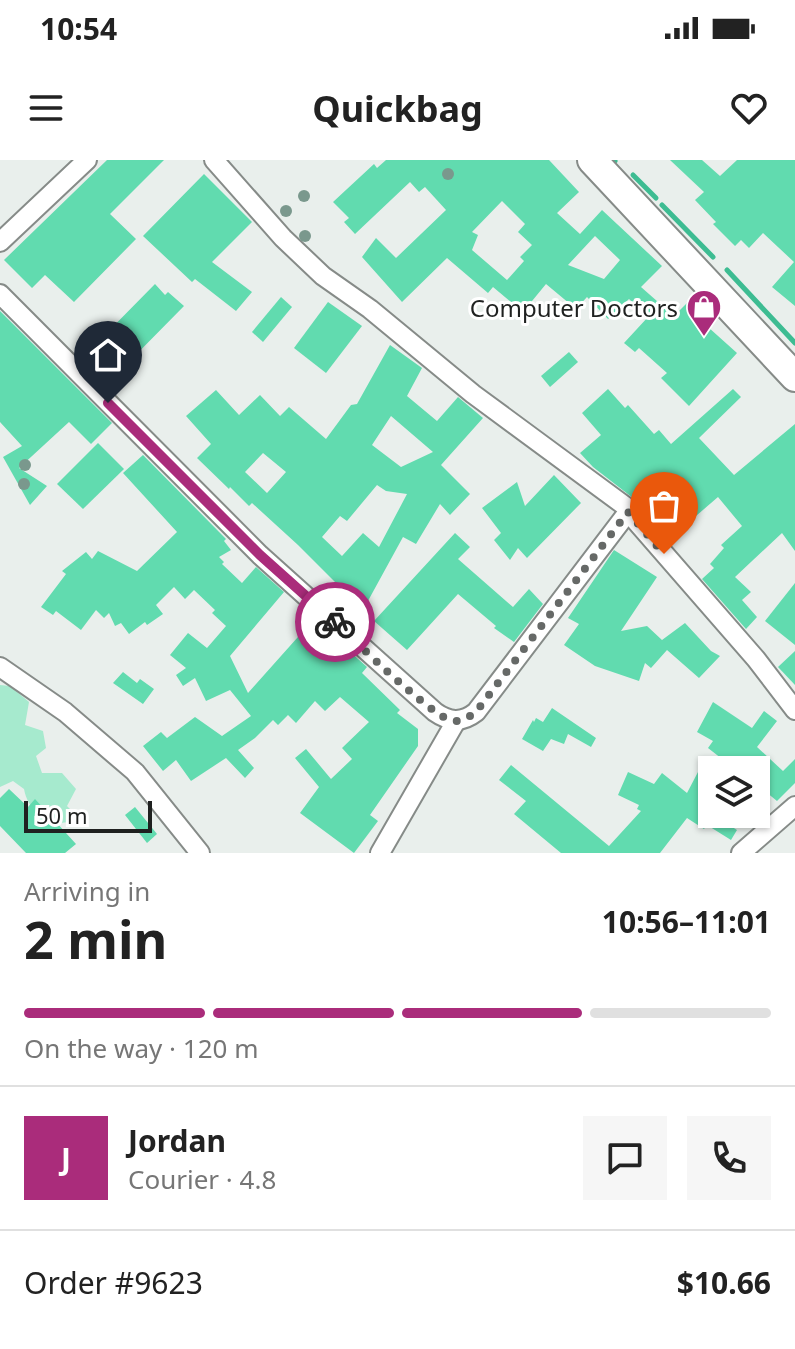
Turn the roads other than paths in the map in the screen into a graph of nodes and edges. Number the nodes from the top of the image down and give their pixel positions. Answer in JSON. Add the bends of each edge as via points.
{"nodes":[{"id":1,"x":87,"y":160,"type":"edge"},
{"id":2,"x":214,"y":160,"type":"edge"},
{"id":3,"x":592,"y":160,"type":"edge"},
{"id":4,"x":0,"y":242,"type":"edge"},
{"id":5,"x":0,"y":294,"type":"edge"},
{"id":6,"x":795,"y":377,"type":"edge"},
{"id":7,"x":628,"y":512,"type":"junction"},
{"id":8,"x":0,"y":667,"type":"edge"},
{"id":9,"x":795,"y":710,"type":"edge"},
{"id":10,"x":456,"y":721,"type":"junction"},
{"id":11,"x":795,"y":806,"type":"edge"},
{"id":12,"x":200,"y":853,"type":"edge"},
{"id":13,"x":380,"y":853,"type":"edge"},
{"id":14,"x":741,"y":853,"type":"edge"}],
"edges":[{"from":1,"to":4,"type":"street"},
{"from":2,"to":7,"type":"street","via":[[323,276]]},
{"from":3,"to":6,"type":"main road"},
{"from":5,"to":10,"type":"street","via":[[260,555],[435,712]]},
{"from":7,"to":9,"type":"street"},
{"from":7,"to":10,"type":"street","via":[[476,712]]},
{"from":8,"to":12,"type":"street","via":[[65,712],[135,772]]},
{"from":10,"to":13,"type":"street"},
{"from":11,"to":14,"type":"street"}]}
